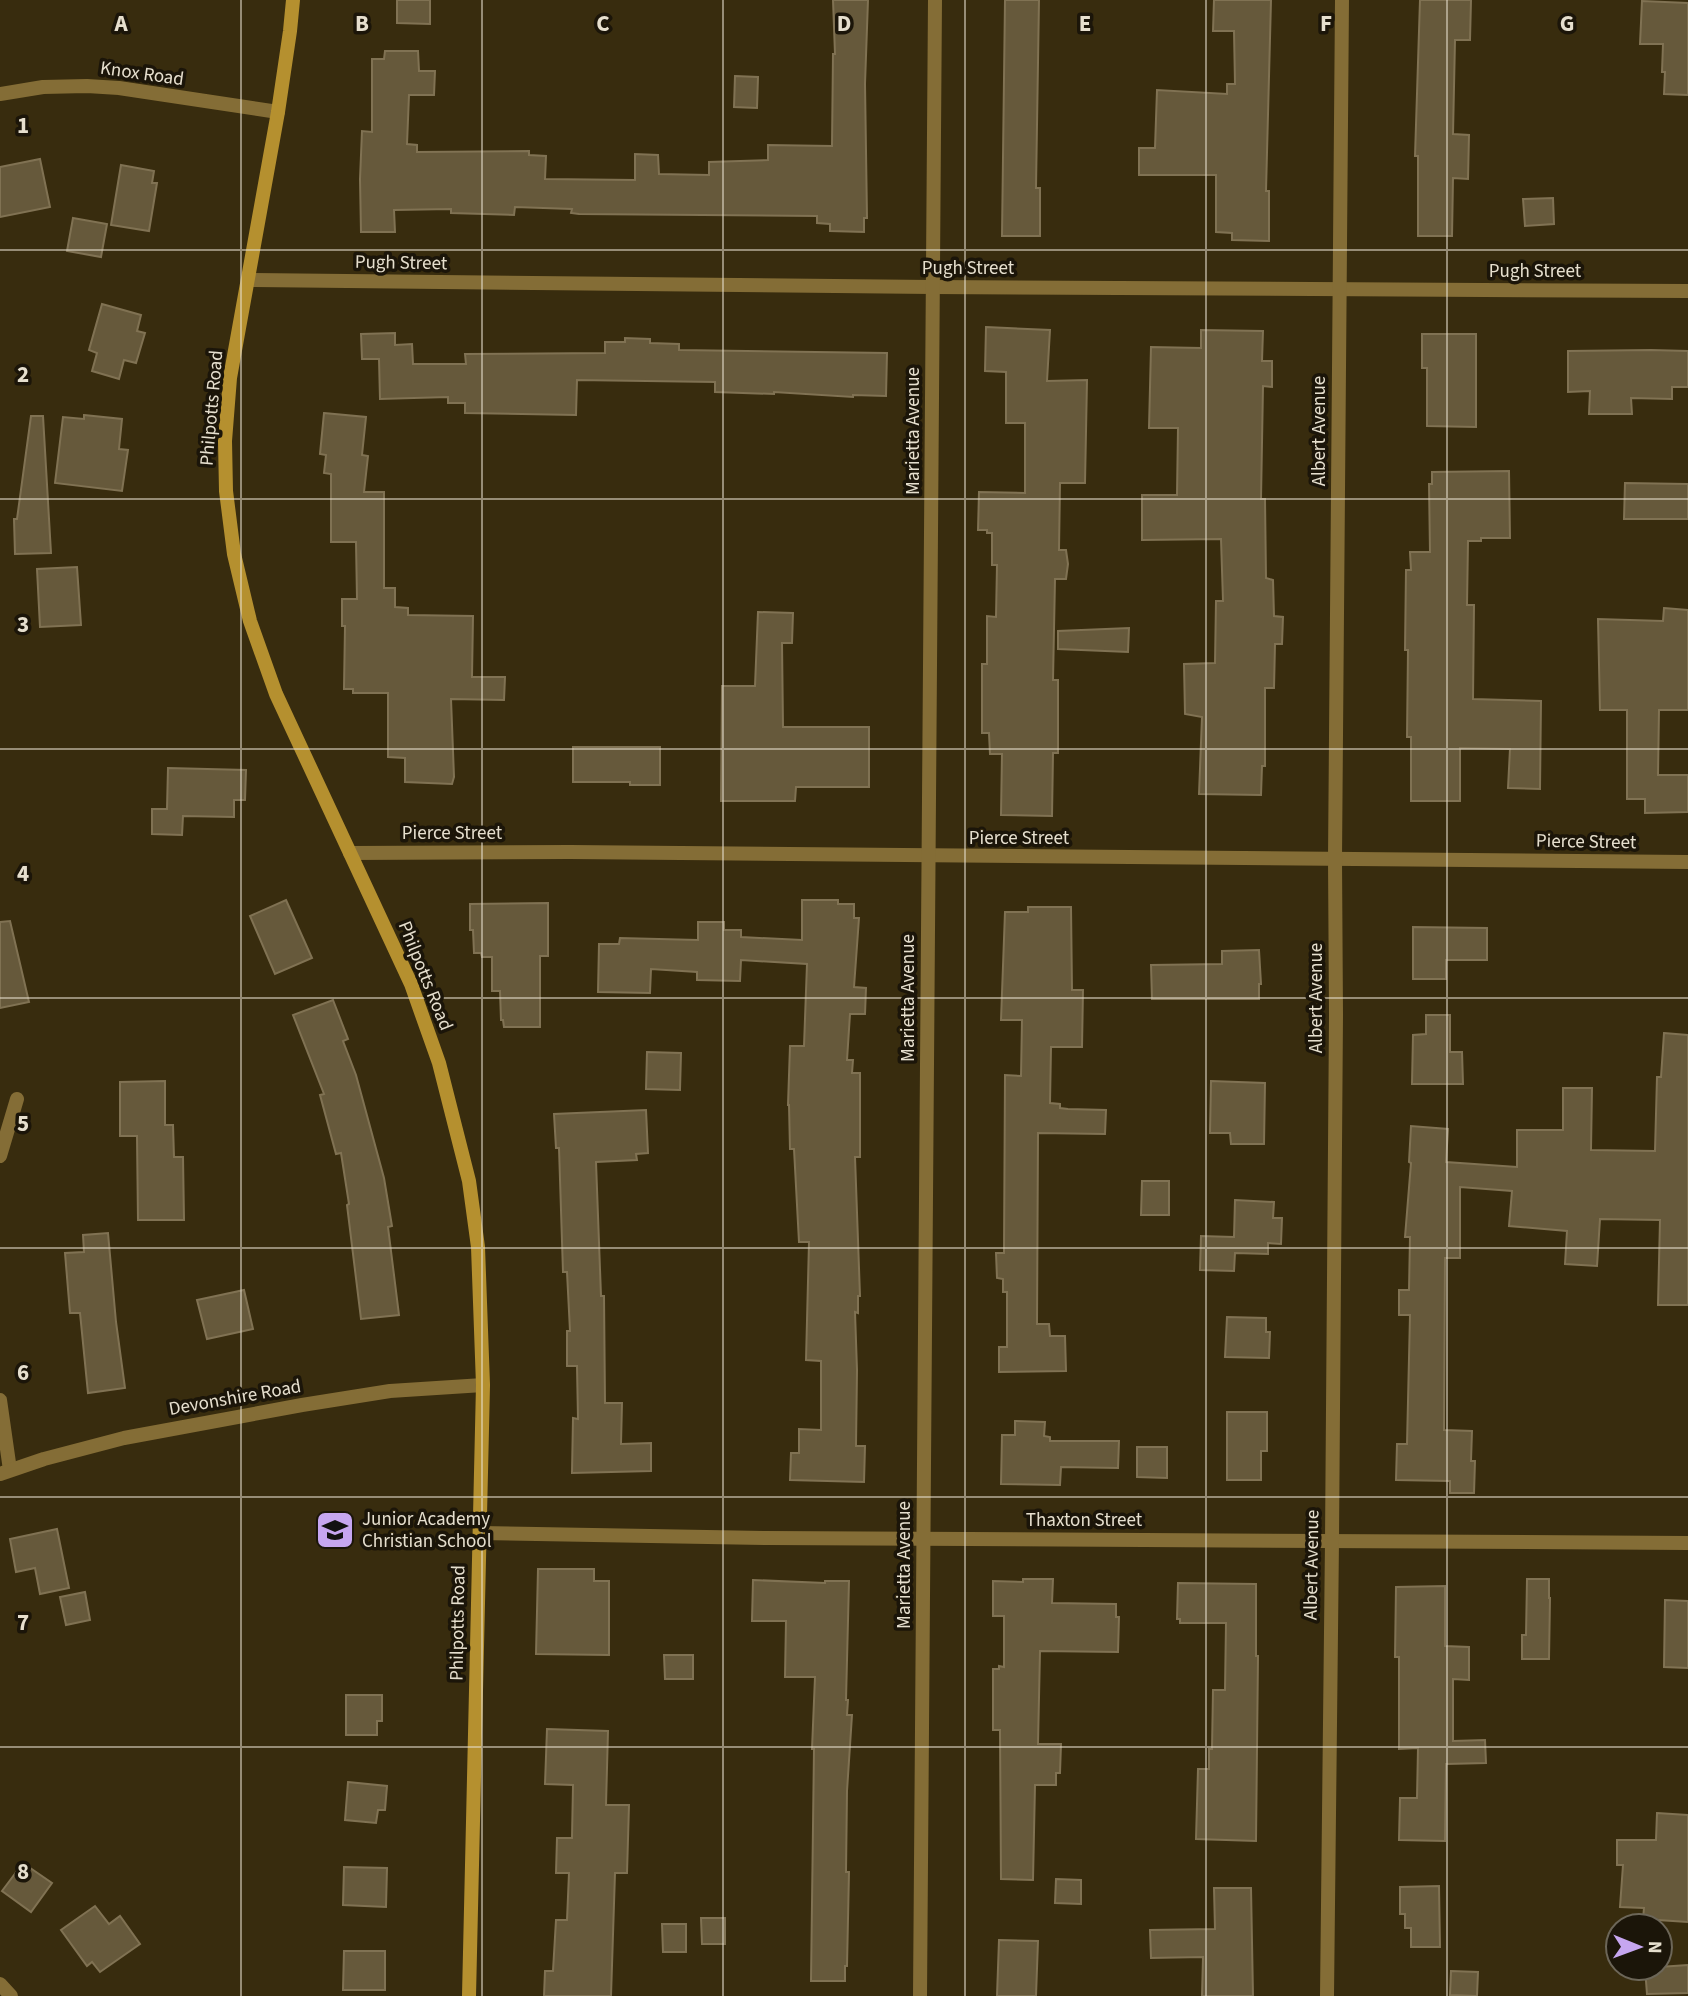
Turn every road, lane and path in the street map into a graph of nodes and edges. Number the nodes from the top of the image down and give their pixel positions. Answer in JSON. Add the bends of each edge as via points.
{"nodes":[{"id":1,"x":293,"y":0,"type":"edge"},
{"id":2,"x":935,"y":0,"type":"edge"},
{"id":3,"x":1342,"y":0,"type":"edge"},
{"id":4,"x":0,"y":94,"type":"edge"},
{"id":5,"x":278,"y":112,"type":"junction"},
{"id":6,"x":247,"y":281,"type":"junction"},
{"id":7,"x":932,"y":287,"type":"junction"},
{"id":8,"x":1339,"y":289,"type":"junction"},
{"id":9,"x":1688,"y":291,"type":"edge"},
{"id":10,"x":350,"y":853,"type":"junction"},
{"id":11,"x":928,"y":856,"type":"junction"},
{"id":12,"x":1335,"y":859,"type":"junction"},
{"id":13,"x":1688,"y":862,"type":"edge"},
{"id":14,"x":17,"y":1099,"type":"dead end"},
{"id":15,"x":0,"y":1156,"type":"edge"},
{"id":16,"x":483,"y":1385,"type":"junction"},
{"id":17,"x":0,"y":1400,"type":"edge"},
{"id":18,"x":5,"y":1472,"type":"edge"},
{"id":19,"x":480,"y":1533,"type":"junction"},
{"id":20,"x":924,"y":1539,"type":"junction"},
{"id":21,"x":1332,"y":1541,"type":"junction"},
{"id":22,"x":1688,"y":1543,"type":"edge"},
{"id":23,"x":0,"y":1984,"type":"edge"},
{"id":24,"x":10,"y":1996,"type":"edge"},
{"id":25,"x":470,"y":1996,"type":"edge"},
{"id":26,"x":920,"y":1996,"type":"edge"},
{"id":27,"x":1327,"y":1996,"type":"edge"}],
"edges":[{"from":1,"to":5,"type":"street","name":"Philpotts Road"},
{"from":2,"to":7,"type":"street","name":"Marietta Avenue"},
{"from":3,"to":8,"type":"street","name":"Albert Avenue"},
{"from":4,"to":5,"type":"street","name":"Knox Road","via":[[43,87],[119,88]]},
{"from":5,"to":6,"type":"street","name":"Philpotts Road"},
{"from":6,"to":7,"type":"street","name":"Pugh Street"},
{"from":6,"to":10,"type":"street","name":"Philpotts Road","via":[[230,378],[225,441],[234,554],[250,621],[276,694]]},
{"from":7,"to":8,"type":"street","name":"Pugh Street"},
{"from":7,"to":11,"type":"street","name":"Marietta Avenue"},
{"from":8,"to":9,"type":"street","name":"Pugh Street"},
{"from":8,"to":12,"type":"street","name":"Albert Avenue"},
{"from":10,"to":11,"type":"street","name":"Pierce Street"},
{"from":10,"to":16,"type":"street","name":"Philpotts Road","via":[[411,984],[443,1076],[469,1181],[478,1247]]},
{"from":11,"to":12,"type":"street","name":"Pierce Street"},
{"from":11,"to":20,"type":"street","name":"Marietta Avenue"},
{"from":12,"to":13,"type":"street","name":"Pierce Street"},
{"from":12,"to":21,"type":"street","name":"Albert Avenue"},
{"from":14,"to":15,"type":"street"},
{"from":16,"to":18,"type":"street","name":"Devonshire Road","via":[[390,1391],[289,1407],[124,1438]]},
{"from":16,"to":19,"type":"street","name":"Philpotts Road"},
{"from":17,"to":18,"type":"street"},
{"from":19,"to":20,"type":"street","name":"Thaxton Street"},
{"from":19,"to":25,"type":"street","name":"Philpotts Road"},
{"from":20,"to":21,"type":"street","name":"Thaxton Street"},
{"from":20,"to":26,"type":"street","name":"Marietta Avenue"},
{"from":21,"to":22,"type":"street","name":"Thaxton Street"},
{"from":21,"to":27,"type":"street","name":"Albert Avenue"},
{"from":23,"to":24,"type":"street"}]}
